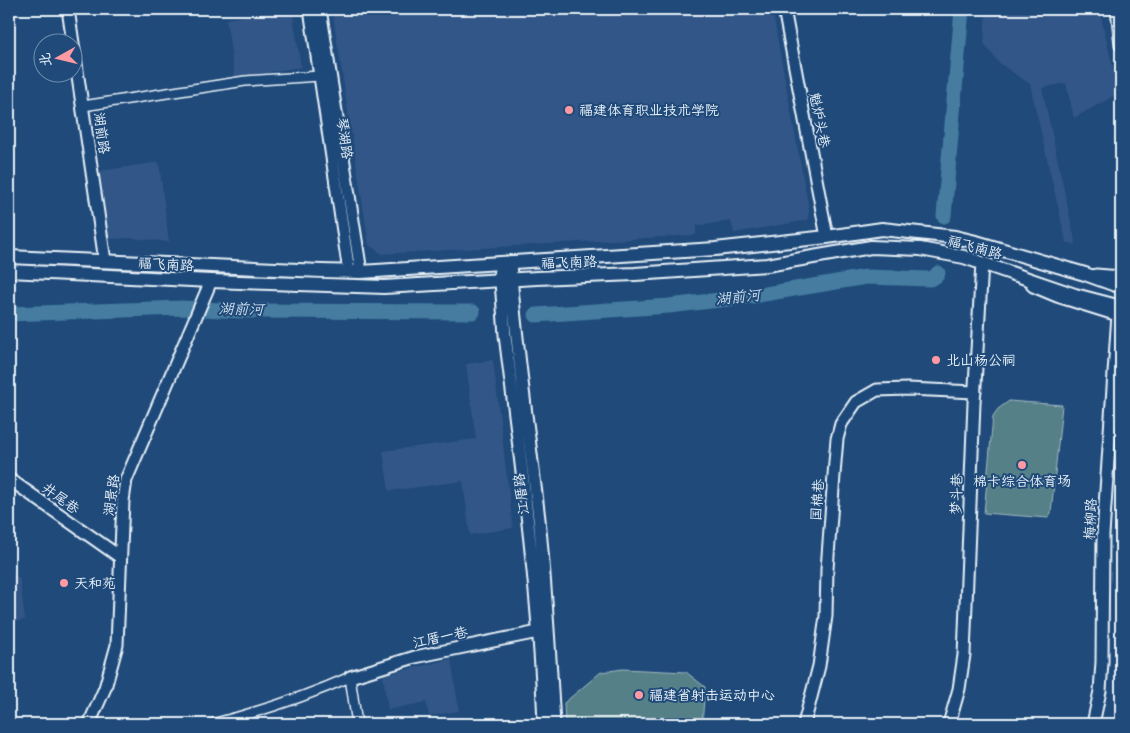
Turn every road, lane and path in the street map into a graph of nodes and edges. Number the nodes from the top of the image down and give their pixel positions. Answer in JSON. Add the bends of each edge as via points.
{"nodes":[{"id":1,"x":68,"y":9,"type":"edge"},
{"id":2,"x":310,"y":9,"type":"edge"},
{"id":3,"x":320,"y":9,"type":"edge"},
{"id":4,"x":784,"y":9,"type":"edge"},
{"id":5,"x":1118,"y":9,"type":"edge"},
{"id":6,"x":1121,"y":16,"type":"edge"},
{"id":7,"x":1121,"y":45,"type":"edge"},
{"id":8,"x":320,"y":76,"type":"junction"},
{"id":9,"x":83,"y":106,"type":"junction"},
{"id":10,"x":827,"y":237,"type":"junction"},
{"id":11,"x":9,"y":257,"type":"edge"},
{"id":12,"x":105,"y":261,"type":"junction"},
{"id":13,"x":505,"y":262,"type":"junction"},
{"id":14,"x":982,"y":263,"type":"junction"},
{"id":15,"x":9,"y":271,"type":"edge"},
{"id":16,"x":355,"y":272,"type":"junction"},
{"id":17,"x":1084,"y":274,"type":"junction"},
{"id":18,"x":1121,"y":277,"type":"edge"},
{"id":19,"x":506,"y":280,"type":"junction"},
{"id":20,"x":211,"y":281,"type":"junction"},
{"id":21,"x":1121,"y":287,"type":"edge"},
{"id":22,"x":1120,"y":312,"type":"edge"},
{"id":23,"x":974,"y":392,"type":"junction"},
{"id":24,"x":9,"y":479,"type":"edge"},
{"id":25,"x":120,"y":558,"type":"junction"},
{"id":26,"x":538,"y":632,"type":"junction"},
{"id":27,"x":350,"y":677,"type":"junction"},
{"id":28,"x":237,"y":721,"type":"edge"},
{"id":29,"x":809,"y":723,"type":"edge"},
{"id":30,"x":89,"y":724,"type":"edge"},
{"id":31,"x":212,"y":724,"type":"edge"},
{"id":32,"x":357,"y":724,"type":"edge"},
{"id":33,"x":544,"y":724,"type":"edge"},
{"id":34,"x":554,"y":724,"type":"edge"},
{"id":35,"x":949,"y":724,"type":"edge"},
{"id":36,"x":1093,"y":724,"type":"edge"}],
"edges":[{"from":1,"to":9,"type":"street","name":"湖前路"},
{"from":2,"to":8,"type":"street","name":"琴湖路"},
{"from":3,"to":16,"type":"street"},
{"from":4,"to":10,"type":"street","name":"魁炉头巷"},
{"from":5,"to":6,"type":"highway"},
{"from":5,"to":7,"type":"street"},
{"from":8,"to":9,"type":"street","via":[[245,82]]},
{"from":8,"to":16,"type":"street","name":"琴湖路"},
{"from":9,"to":12,"type":"street","name":"湖前路"},
{"from":10,"to":13,"type":"main road","name":"福飞南路","via":[[715,249]]},
{"from":10,"to":17,"type":"main road","name":"福飞南路","via":[[882,229],[955,237]]},
{"from":11,"to":12,"type":"main road","name":"福飞南路"},
{"from":12,"to":16,"type":"main road","name":"福飞南路"},
{"from":13,"to":16,"type":"main road","name":"福飞南路"},
{"from":13,"to":19,"type":"street","name":"江厝路"},
{"from":14,"to":19,"type":"main road","name":"福飞南路","via":[[920,249],[872,247],[767,265]]},
{"from":14,"to":22,"type":"main road","name":"福飞南路"},
{"from":14,"to":23,"type":"street","name":"梦斗巷"},
{"from":15,"to":20,"type":"main road","name":"福飞南路"},
{"from":17,"to":18,"type":"street"},
{"from":17,"to":21,"type":"main road","name":"福飞南路"},
{"from":19,"to":20,"type":"main road","name":"福飞南路","via":[[384,286]]},
{"from":19,"to":26,"type":"street","name":"江厝路","via":[[505,333],[525,487]]},
{"from":19,"to":34,"type":"street","name":"江厝路","via":[[539,520]]},
{"from":20,"to":25,"type":"street","name":"湖景路","via":[[128,472],[123,494]]},
{"from":22,"to":36,"type":"street","name":"梅柳路","via":[[1104,535],[1102,662]]},
{"from":23,"to":29,"type":"street","name":"国棉巷","via":[[908,388],[877,390],[856,402],[841,424],[835,462],[826,616]]},
{"from":23,"to":35,"type":"street","name":"梦斗巷","via":[[964,655],[959,690]]},
{"from":24,"to":25,"type":"street","name":"井尾巷"},
{"from":25,"to":30,"type":"street","name":"湖景路","via":[[116,653]]},
{"from":26,"to":27,"type":"street","name":"江厝一巷","via":[[415,657]]},
{"from":26,"to":33,"type":"street","name":"江厝路"},
{"from":27,"to":28,"type":"street"},
{"from":27,"to":32,"type":"street"},
{"from":28,"to":31,"type":"street"}]}
